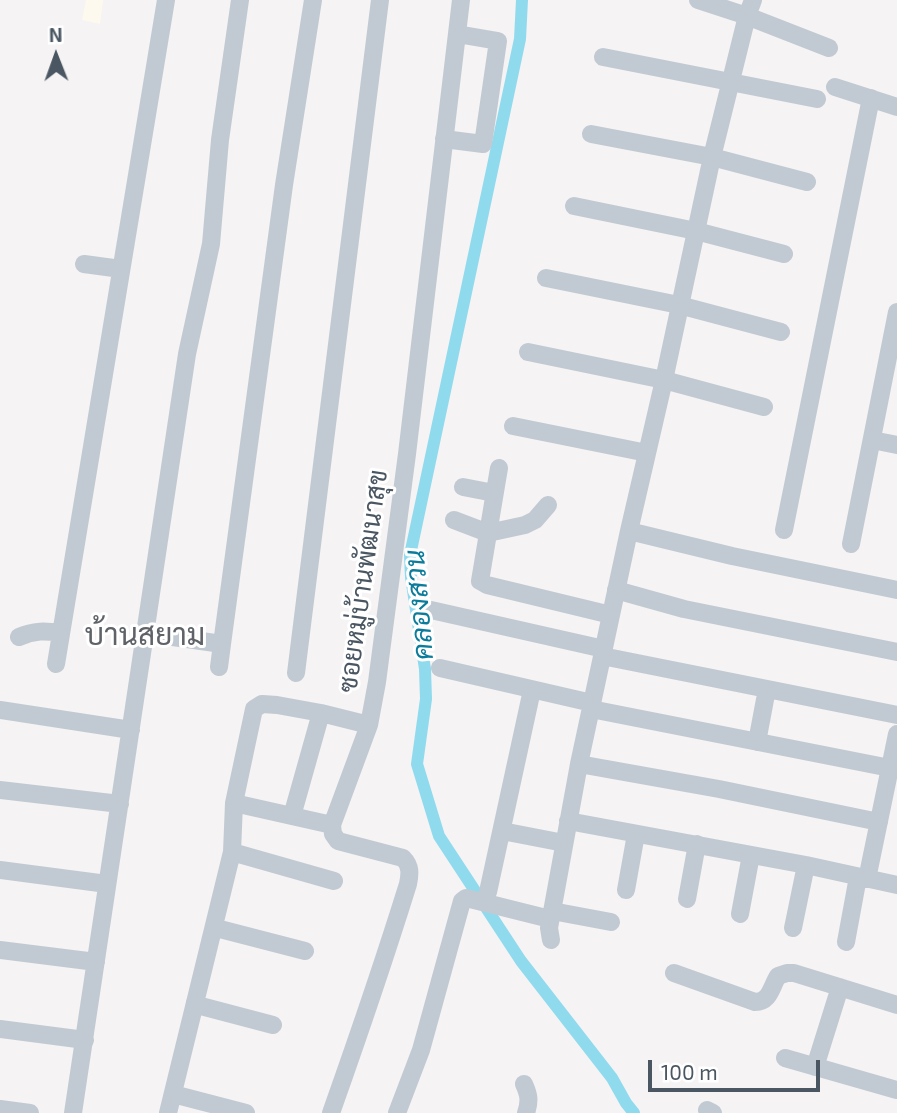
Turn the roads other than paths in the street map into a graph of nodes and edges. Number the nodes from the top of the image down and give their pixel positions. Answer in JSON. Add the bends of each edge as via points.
{"nodes":[{"id":1,"x":166,"y":0,"type":"edge"},
{"id":2,"x":240,"y":0,"type":"edge"},
{"id":3,"x":313,"y":0,"type":"edge"},
{"id":4,"x":380,"y":0,"type":"edge"},
{"id":5,"x":461,"y":0,"type":"edge"},
{"id":6,"x":698,"y":0,"type":"edge"},
{"id":7,"x":750,"y":8,"type":"edge"},
{"id":8,"x":457,"y":34,"type":"junction"},
{"id":9,"x":830,"y":48,"type":"dead end"},
{"id":10,"x":603,"y":57,"type":"dead end"},
{"id":11,"x":730,"y":82,"type":"junction"},
{"id":12,"x":835,"y":87,"type":"dead end"},
{"id":13,"x":871,"y":97,"type":"junction"},
{"id":14,"x":817,"y":99,"type":"dead end"},
{"id":15,"x":897,"y":107,"type":"edge"},
{"id":16,"x":591,"y":134,"type":"dead end"},
{"id":17,"x":444,"y":139,"type":"junction"},
{"id":18,"x":712,"y":157,"type":"junction"},
{"id":19,"x":807,"y":182,"type":"dead end"},
{"id":20,"x":574,"y":206,"type":"dead end"},
{"id":21,"x":696,"y":231,"type":"junction"},
{"id":22,"x":784,"y":254,"type":"dead end"},
{"id":23,"x":84,"y":264,"type":"dead end"},
{"id":24,"x":121,"y":269,"type":"junction"},
{"id":25,"x":546,"y":278,"type":"dead end"},
{"id":26,"x":679,"y":305,"type":"junction"},
{"id":27,"x":897,"y":312,"type":"edge"},
{"id":28,"x":781,"y":332,"type":"dead end"},
{"id":29,"x":895,"y":334,"type":"edge"},
{"id":30,"x":528,"y":352,"type":"dead end"},
{"id":31,"x":664,"y":380,"type":"junction"},
{"id":32,"x":764,"y":407,"type":"dead end"},
{"id":33,"x":513,"y":426,"type":"dead end"},
{"id":34,"x":872,"y":440,"type":"junction"},
{"id":35,"x":897,"y":445,"type":"edge"},
{"id":36,"x":647,"y":453,"type":"junction"},
{"id":37,"x":499,"y":468,"type":"dead end"},
{"id":38,"x":463,"y":487,"type":"dead end"},
{"id":39,"x":494,"y":493,"type":"junction"},
{"id":40,"x":548,"y":505,"type":"dead end"},
{"id":41,"x":454,"y":520,"type":"dead end"},
{"id":42,"x":784,"y":530,"type":"dead end"},
{"id":43,"x":629,"y":531,"type":"junction"},
{"id":44,"x":488,"y":533,"type":"junction"},
{"id":45,"x":851,"y":544,"type":"dead end"},
{"id":46,"x":616,"y":590,"type":"junction"},
{"id":47,"x":897,"y":590,"type":"edge"},
{"id":48,"x":431,"y":610,"type":"dead end"},
{"id":49,"x":611,"y":615,"type":"junction"},
{"id":50,"x":61,"y":633,"type":"junction"},
{"id":51,"x":145,"y":633,"type":"junction"},
{"id":52,"x":19,"y":637,"type":"dead end"},
{"id":53,"x":222,"y":644,"type":"junction"},
{"id":54,"x":603,"y":652,"type":"junction"},
{"id":55,"x":897,"y":652,"type":"edge"},
{"id":56,"x":56,"y":664,"type":"dead end"},
{"id":57,"x":219,"y":667,"type":"dead end"},
{"id":58,"x":440,"y":668,"type":"dead end"},
{"id":59,"x":296,"y":673,"type":"dead end"},
{"id":60,"x":767,"y":689,"type":"junction"},
{"id":61,"x":532,"y":690,"type":"junction"},
{"id":62,"x":592,"y":706,"type":"junction"},
{"id":63,"x":0,"y":710,"type":"edge"},
{"id":64,"x":321,"y":713,"type":"junction"},
{"id":65,"x":897,"y":715,"type":"edge"},
{"id":66,"x":369,"y":725,"type":"junction"},
{"id":67,"x":131,"y":730,"type":"junction"},
{"id":68,"x":897,"y":734,"type":"edge"},
{"id":69,"x":757,"y":742,"type":"junction"},
{"id":70,"x":579,"y":764,"type":"junction"},
{"id":71,"x":890,"y":768,"type":"junction"},
{"id":72,"x":0,"y":790,"type":"edge"},
{"id":73,"x":234,"y":803,"type":"junction"},
{"id":74,"x":120,"y":804,"type":"junction"},
{"id":75,"x":292,"y":816,"type":"junction"},
{"id":76,"x":568,"y":821,"type":"junction"},
{"id":77,"x":879,"y":822,"type":"junction"},
{"id":78,"x":332,"y":825,"type":"junction"},
{"id":79,"x":502,"y":831,"type":"junction"},
{"id":80,"x":636,"y":834,"type":"junction"},
{"id":81,"x":564,"y":843,"type":"junction"},
{"id":82,"x":697,"y":844,"type":"junction"},
{"id":83,"x":232,"y":852,"type":"junction"},
{"id":84,"x":751,"y":855,"type":"junction"},
{"id":85,"x":806,"y":866,"type":"junction"},
{"id":86,"x":0,"y":870,"type":"edge"},
{"id":87,"x":862,"y":878,"type":"junction"},
{"id":88,"x":334,"y":881,"type":"dead end"},
{"id":89,"x":107,"y":884,"type":"junction"},
{"id":90,"x":897,"y":885,"type":"edge"},
{"id":91,"x":626,"y":890,"type":"dead end"},
{"id":92,"x":488,"y":892,"type":"dead end"},
{"id":93,"x":687,"y":899,"type":"dead end"},
{"id":94,"x":740,"y":914,"type":"dead end"},
{"id":95,"x":551,"y":915,"type":"junction"},
{"id":96,"x":611,"y":922,"type":"dead end"},
{"id":97,"x":215,"y":927,"type":"junction"},
{"id":98,"x":793,"y":928,"type":"dead end"},
{"id":99,"x":551,"y":940,"type":"dead end"},
{"id":100,"x":846,"y":942,"type":"dead end"},
{"id":101,"x":0,"y":950,"type":"edge"},
{"id":102,"x":305,"y":951,"type":"dead end"},
{"id":103,"x":96,"y":962,"type":"junction"},
{"id":104,"x":674,"y":973,"type":"dead end"},
{"id":105,"x":839,"y":987,"type":"junction"},
{"id":106,"x":196,"y":1004,"type":"junction"},
{"id":107,"x":897,"y":1005,"type":"edge"},
{"id":108,"x":273,"y":1025,"type":"dead end"},
{"id":109,"x":0,"y":1029,"type":"edge"},
{"id":110,"x":85,"y":1040,"type":"junction"},
{"id":111,"x":785,"y":1058,"type":"dead end"},
{"id":112,"x":814,"y":1067,"type":"junction"},
{"id":113,"x":524,"y":1084,"type":"dead end"},
{"id":114,"x":897,"y":1090,"type":"edge"},
{"id":115,"x":173,"y":1095,"type":"junction"},
{"id":116,"x":0,"y":1109,"type":"edge"},
{"id":117,"x":30,"y":1113,"type":"edge"},
{"id":118,"x":73,"y":1113,"type":"edge"},
{"id":119,"x":168,"y":1113,"type":"edge"},
{"id":120,"x":246,"y":1113,"type":"edge"},
{"id":121,"x":331,"y":1113,"type":"edge"},
{"id":122,"x":397,"y":1113,"type":"edge"},
{"id":123,"x":526,"y":1113,"type":"edge"}],
"edges":[{"from":1,"to":24,"type":"street"},
{"from":2,"to":51,"type":"street","via":[[211,244],[187,354]]},
{"from":3,"to":53,"type":"street"},
{"from":4,"to":59,"type":"street"},
{"from":5,"to":8,"type":"street","name":"ซอยหมู่บ้านพัฒนาสุข"},
{"from":6,"to":7,"type":"street"},
{"from":7,"to":9,"type":"street"},
{"from":7,"to":11,"type":"street"},
{"from":8,"to":17,"type":"street","name":"ซอยหมู่บ้านพัฒนาสุข"},
{"from":8,"to":17,"type":"street","via":[[498,41],[483,144]]},
{"from":10,"to":11,"type":"street"},
{"from":11,"to":14,"type":"street"},
{"from":11,"to":18,"type":"street"},
{"from":12,"to":13,"type":"street"},
{"from":13,"to":15,"type":"street"},
{"from":13,"to":42,"type":"street"},
{"from":16,"to":18,"type":"street"},
{"from":17,"to":66,"type":"street","name":"ซอยหมู่บ้านพัฒนาสุข"},
{"from":18,"to":19,"type":"street"},
{"from":18,"to":21,"type":"street"},
{"from":20,"to":21,"type":"street"},
{"from":21,"to":22,"type":"street"},
{"from":21,"to":26,"type":"street"},
{"from":23,"to":24,"type":"street"},
{"from":24,"to":50,"type":"street"},
{"from":25,"to":26,"type":"street"},
{"from":26,"to":28,"type":"street"},
{"from":26,"to":31,"type":"street"},
{"from":27,"to":29,"type":"street"},
{"from":29,"to":34,"type":"street"},
{"from":30,"to":31,"type":"street"},
{"from":31,"to":32,"type":"street"},
{"from":31,"to":36,"type":"street"},
{"from":33,"to":36,"type":"street"},
{"from":34,"to":35,"type":"street"},
{"from":34,"to":45,"type":"street"},
{"from":36,"to":43,"type":"street"},
{"from":37,"to":39,"type":"street"},
{"from":38,"to":39,"type":"street"},
{"from":39,"to":44,"type":"street"},
{"from":40,"to":44,"type":"street","via":[[525,525]]},
{"from":41,"to":44,"type":"street"},
{"from":43,"to":46,"type":"street"},
{"from":43,"to":47,"type":"street"},
{"from":44,"to":49,"type":"street","via":[[482,583]]},
{"from":46,"to":49,"type":"street"},
{"from":46,"to":55,"type":"street","via":[[684,609]]},
{"from":48,"to":54,"type":"street"},
{"from":49,"to":54,"type":"street"},
{"from":50,"to":52,"type":"street","via":[[38,631]]},
{"from":50,"to":56,"type":"street"},
{"from":51,"to":53,"type":"street"},
{"from":51,"to":67,"type":"street"},
{"from":53,"to":57,"type":"street"},
{"from":54,"to":60,"type":"street"},
{"from":54,"to":62,"type":"street"},
{"from":58,"to":61,"type":"street"},
{"from":60,"to":65,"type":"street"},
{"from":60,"to":69,"type":"street"},
{"from":61,"to":62,"type":"street"},
{"from":61,"to":79,"type":"street"},
{"from":62,"to":69,"type":"street"},
{"from":62,"to":70,"type":"street"},
{"from":63,"to":67,"type":"street"},
{"from":64,"to":66,"type":"street","name":"ซอยหมู่บ้านพัฒนาสุข"},
{"from":64,"to":73,"type":"street","name":"ซอยหมู่บ้านพัฒนาสุข","via":[[272,704],[254,709]]},
{"from":64,"to":75,"type":"street"},
{"from":66,"to":78,"type":"street"},
{"from":67,"to":74,"type":"street"},
{"from":68,"to":71,"type":"street"},
{"from":69,"to":71,"type":"street"},
{"from":70,"to":76,"type":"street"},
{"from":70,"to":77,"type":"street"},
{"from":71,"to":77,"type":"street"},
{"from":72,"to":74,"type":"street"},
{"from":73,"to":75,"type":"street"},
{"from":73,"to":83,"type":"street","name":"ซอยหมู่บ้านพัฒนาสุข"},
{"from":74,"to":89,"type":"street"},
{"from":75,"to":78,"type":"street"},
{"from":76,"to":80,"type":"street"},
{"from":76,"to":81,"type":"street"},
{"from":77,"to":87,"type":"street"},
{"from":78,"to":121,"type":"street","via":[[338,841],[403,858],[410,874]]},
{"from":79,"to":81,"type":"street"},
{"from":79,"to":92,"type":"street"},
{"from":80,"to":82,"type":"street"},
{"from":80,"to":91,"type":"street"},
{"from":81,"to":95,"type":"street"},
{"from":82,"to":84,"type":"street"},
{"from":82,"to":93,"type":"street"},
{"from":83,"to":88,"type":"street"},
{"from":83,"to":97,"type":"street","name":"ซอยหมู่บ้านพัฒนาสุข"},
{"from":84,"to":85,"type":"street"},
{"from":84,"to":94,"type":"street"},
{"from":85,"to":87,"type":"street"},
{"from":85,"to":98,"type":"street"},
{"from":86,"to":89,"type":"street"},
{"from":87,"to":90,"type":"street"},
{"from":87,"to":100,"type":"street"},
{"from":89,"to":103,"type":"street"},
{"from":95,"to":96,"type":"street"},
{"from":95,"to":99,"type":"street"},
{"from":95,"to":122,"type":"street","via":[[466,898],[461,904],[421,1050]]},
{"from":97,"to":102,"type":"street"},
{"from":97,"to":106,"type":"street","name":"ซอยหมู่บ้านพัฒนาสุข"},
{"from":101,"to":103,"type":"street"},
{"from":103,"to":110,"type":"street"},
{"from":104,"to":105,"type":"street","via":[[759,1003],[782,973]]},
{"from":105,"to":107,"type":"street"},
{"from":105,"to":112,"type":"street"},
{"from":106,"to":108,"type":"street"},
{"from":106,"to":115,"type":"street","name":"ซอยหมู่บ้านพัฒนาสุข"},
{"from":109,"to":110,"type":"street"},
{"from":110,"to":118,"type":"street"},
{"from":111,"to":112,"type":"street"},
{"from":112,"to":114,"type":"street"},
{"from":113,"to":123,"type":"street","via":[[529,1095]]},
{"from":115,"to":119,"type":"street","name":"ซอยหมู่บ้านพัฒนาสุข"},
{"from":115,"to":120,"type":"street"},
{"from":116,"to":117,"type":"street"}]}
